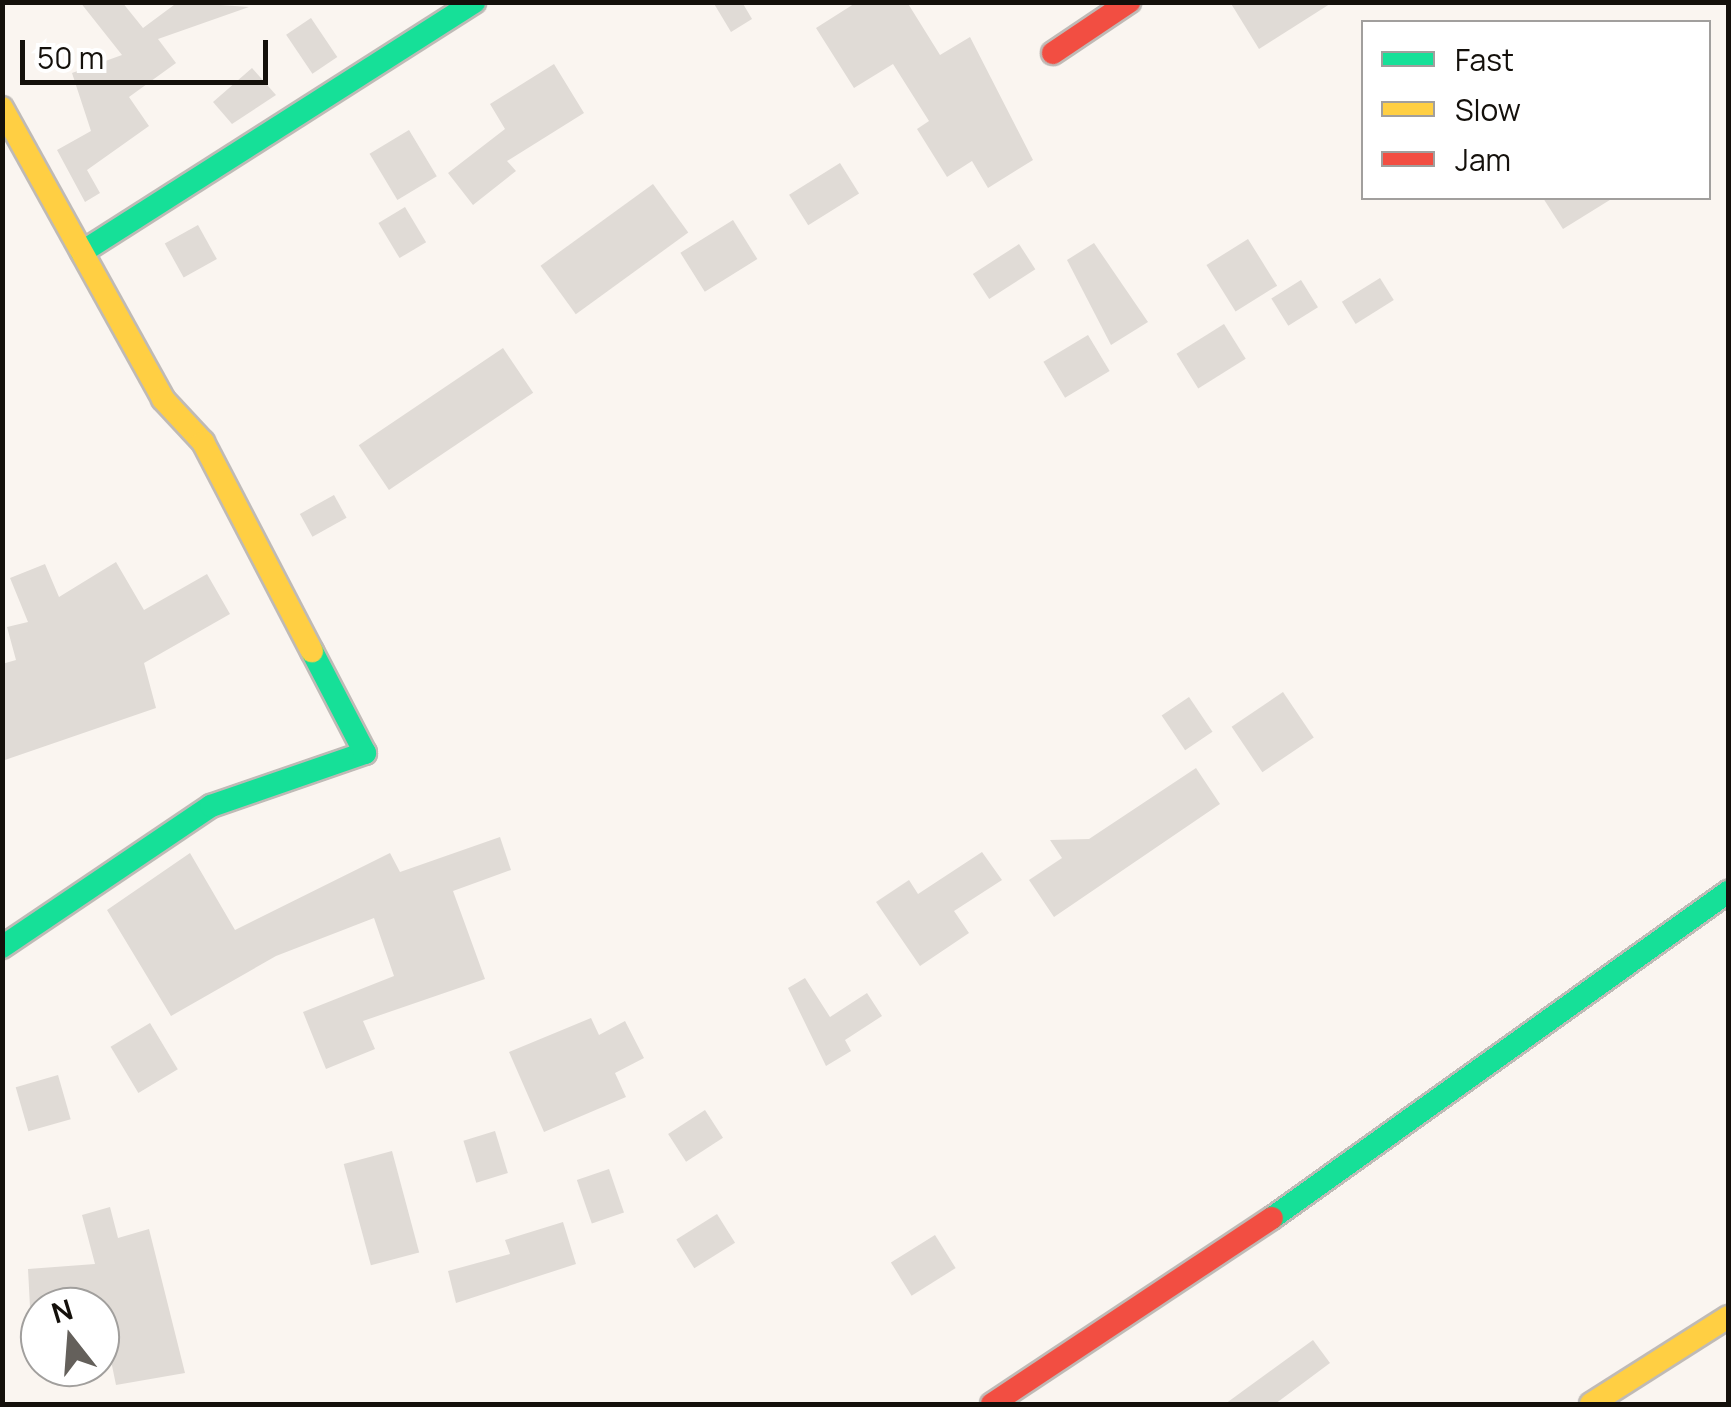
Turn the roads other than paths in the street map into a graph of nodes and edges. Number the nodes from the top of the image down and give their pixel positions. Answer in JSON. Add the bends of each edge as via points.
{"nodes":[{"id":1,"x":474,"y":2,"type":"edge"},
{"id":2,"x":1129,"y":2,"type":"edge"},
{"id":3,"x":1053,"y":53,"type":"dead end"},
{"id":4,"x":2,"y":108,"type":"edge"},
{"id":5,"x":82,"y":252,"type":"junction"},
{"id":6,"x":1728,"y":892,"type":"edge"},
{"id":7,"x":2,"y":947,"type":"edge"},
{"id":8,"x":1728,"y":1317,"type":"edge"},
{"id":9,"x":992,"y":1404,"type":"edge"},
{"id":10,"x":1591,"y":1404,"type":"edge"}],
"edges":[{"from":1,"to":5,"type":"street"},
{"from":2,"to":3,"type":"street"},
{"from":4,"to":5,"type":"street"},
{"from":5,"to":7,"type":"street","via":[[163,399],[202,442],[365,753],[211,806]]},
{"from":6,"to":9,"type":"street","via":[[1367,1154]]},
{"from":8,"to":10,"type":"street"}]}
